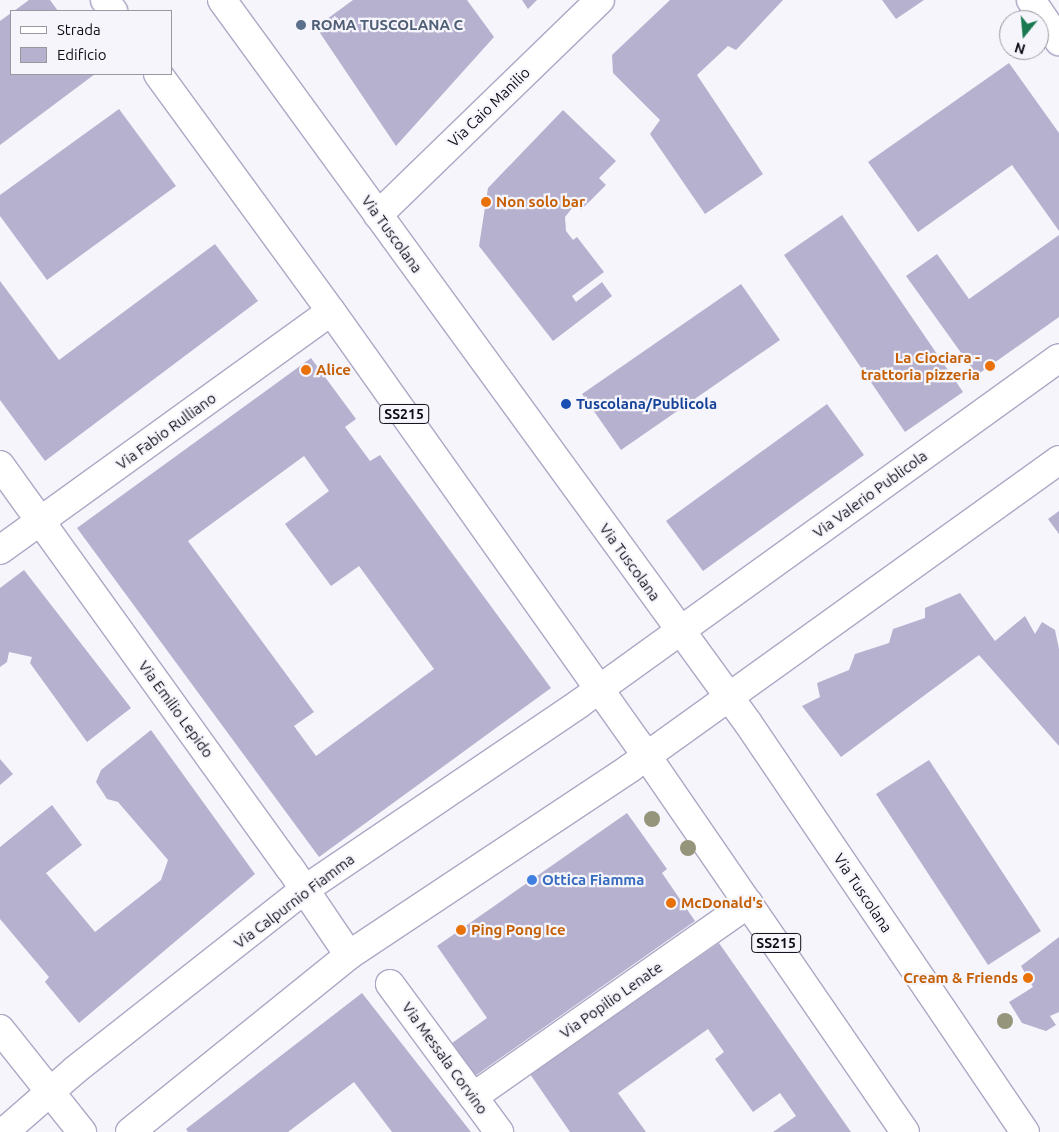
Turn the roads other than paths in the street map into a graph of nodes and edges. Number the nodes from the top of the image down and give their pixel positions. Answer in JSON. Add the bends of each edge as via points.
{"nodes":[{"id":1,"x":222,"y":0,"type":"edge"},
{"id":2,"x":600,"y":0,"type":"edge"},
{"id":3,"x":1031,"y":0,"type":"edge"},
{"id":4,"x":1059,"y":41,"type":"edge"},
{"id":5,"x":159,"y":75,"type":"edge"},
{"id":6,"x":378,"y":215,"type":"junction"},
{"id":7,"x":331,"y":311,"type":"junction"},
{"id":8,"x":1059,"y":358,"type":"edge"},
{"id":9,"x":1059,"y":460,"type":"edge"},
{"id":10,"x":0,"y":465,"type":"edge"},
{"id":11,"x":41,"y":522,"type":"junction"},
{"id":12,"x":0,"y":550,"type":"edge"},
{"id":13,"x":682,"y":631,"type":"junction"},
{"id":14,"x":599,"y":690,"type":"junction"},
{"id":15,"x":728,"y":695,"type":"junction"},
{"id":16,"x":646,"y":755,"type":"junction"},
{"id":17,"x":304,"y":890,"type":"junction"},
{"id":18,"x":749,"y":904,"type":"junction"},
{"id":19,"x":349,"y":955,"type":"junction"},
{"id":20,"x":390,"y":984,"type":"dead end"},
{"id":21,"x":0,"y":1029,"type":"edge"},
{"id":22,"x":50,"y":1090,"type":"junction"},
{"id":23,"x":473,"y":1097,"type":"junction"},
{"id":24,"x":4,"y":1132,"type":"edge"},
{"id":25,"x":82,"y":1132,"type":"edge"},
{"id":26,"x":130,"y":1132,"type":"edge"},
{"id":27,"x":499,"y":1132,"type":"edge"},
{"id":28,"x":905,"y":1132,"type":"edge"},
{"id":29,"x":1025,"y":1132,"type":"edge"}],
"edges":[{"from":1,"to":6,"type":"street","name":"Via Tuscolana"},
{"from":2,"to":6,"type":"street","name":"Via Caio Manilio"},
{"from":3,"to":4,"type":"street"},
{"from":5,"to":7,"type":"street","number":"SS215"},
{"from":6,"to":13,"type":"street","name":"Via Tuscolana"},
{"from":7,"to":11,"type":"street","name":"Via Fabio Rulliano"},
{"from":7,"to":14,"type":"street","number":"SS215"},
{"from":8,"to":13,"type":"street","name":"Via Valerio Publicola"},
{"from":9,"to":15,"type":"street"},
{"from":10,"to":11,"type":"street","name":"Via Emilio Lepido"},
{"from":11,"to":12,"type":"street","name":"Via Fabio Rulliano"},
{"from":11,"to":17,"type":"street","name":"Via Emilio Lepido"},
{"from":13,"to":14,"type":"street","name":"Via Valerio Publicola"},
{"from":13,"to":15,"type":"street","name":"Via Tuscolana"},
{"from":14,"to":16,"type":"street","number":"SS215"},
{"from":14,"to":17,"type":"street","name":"Via Calpurnio Fiamma"},
{"from":15,"to":16,"type":"street"},
{"from":15,"to":29,"type":"street","name":"Via Tuscolana"},
{"from":16,"to":18,"type":"street","number":"SS215"},
{"from":16,"to":19,"type":"street"},
{"from":17,"to":19,"type":"street","name":"Via Emilio Lepido"},
{"from":17,"to":22,"type":"street","name":"Via Calpurnio Fiamma"},
{"from":18,"to":23,"type":"street","name":"Via Popilio Lenate"},
{"from":18,"to":28,"type":"street","number":"SS215"},
{"from":19,"to":26,"type":"street"},
{"from":20,"to":23,"type":"street","name":"Via Messala Corvino"},
{"from":21,"to":22,"type":"street"},
{"from":22,"to":24,"type":"street","name":"Via Calpurnio Fiamma"},
{"from":22,"to":25,"type":"street"},
{"from":23,"to":27,"type":"street","name":"Via Messala Corvino"}]}
